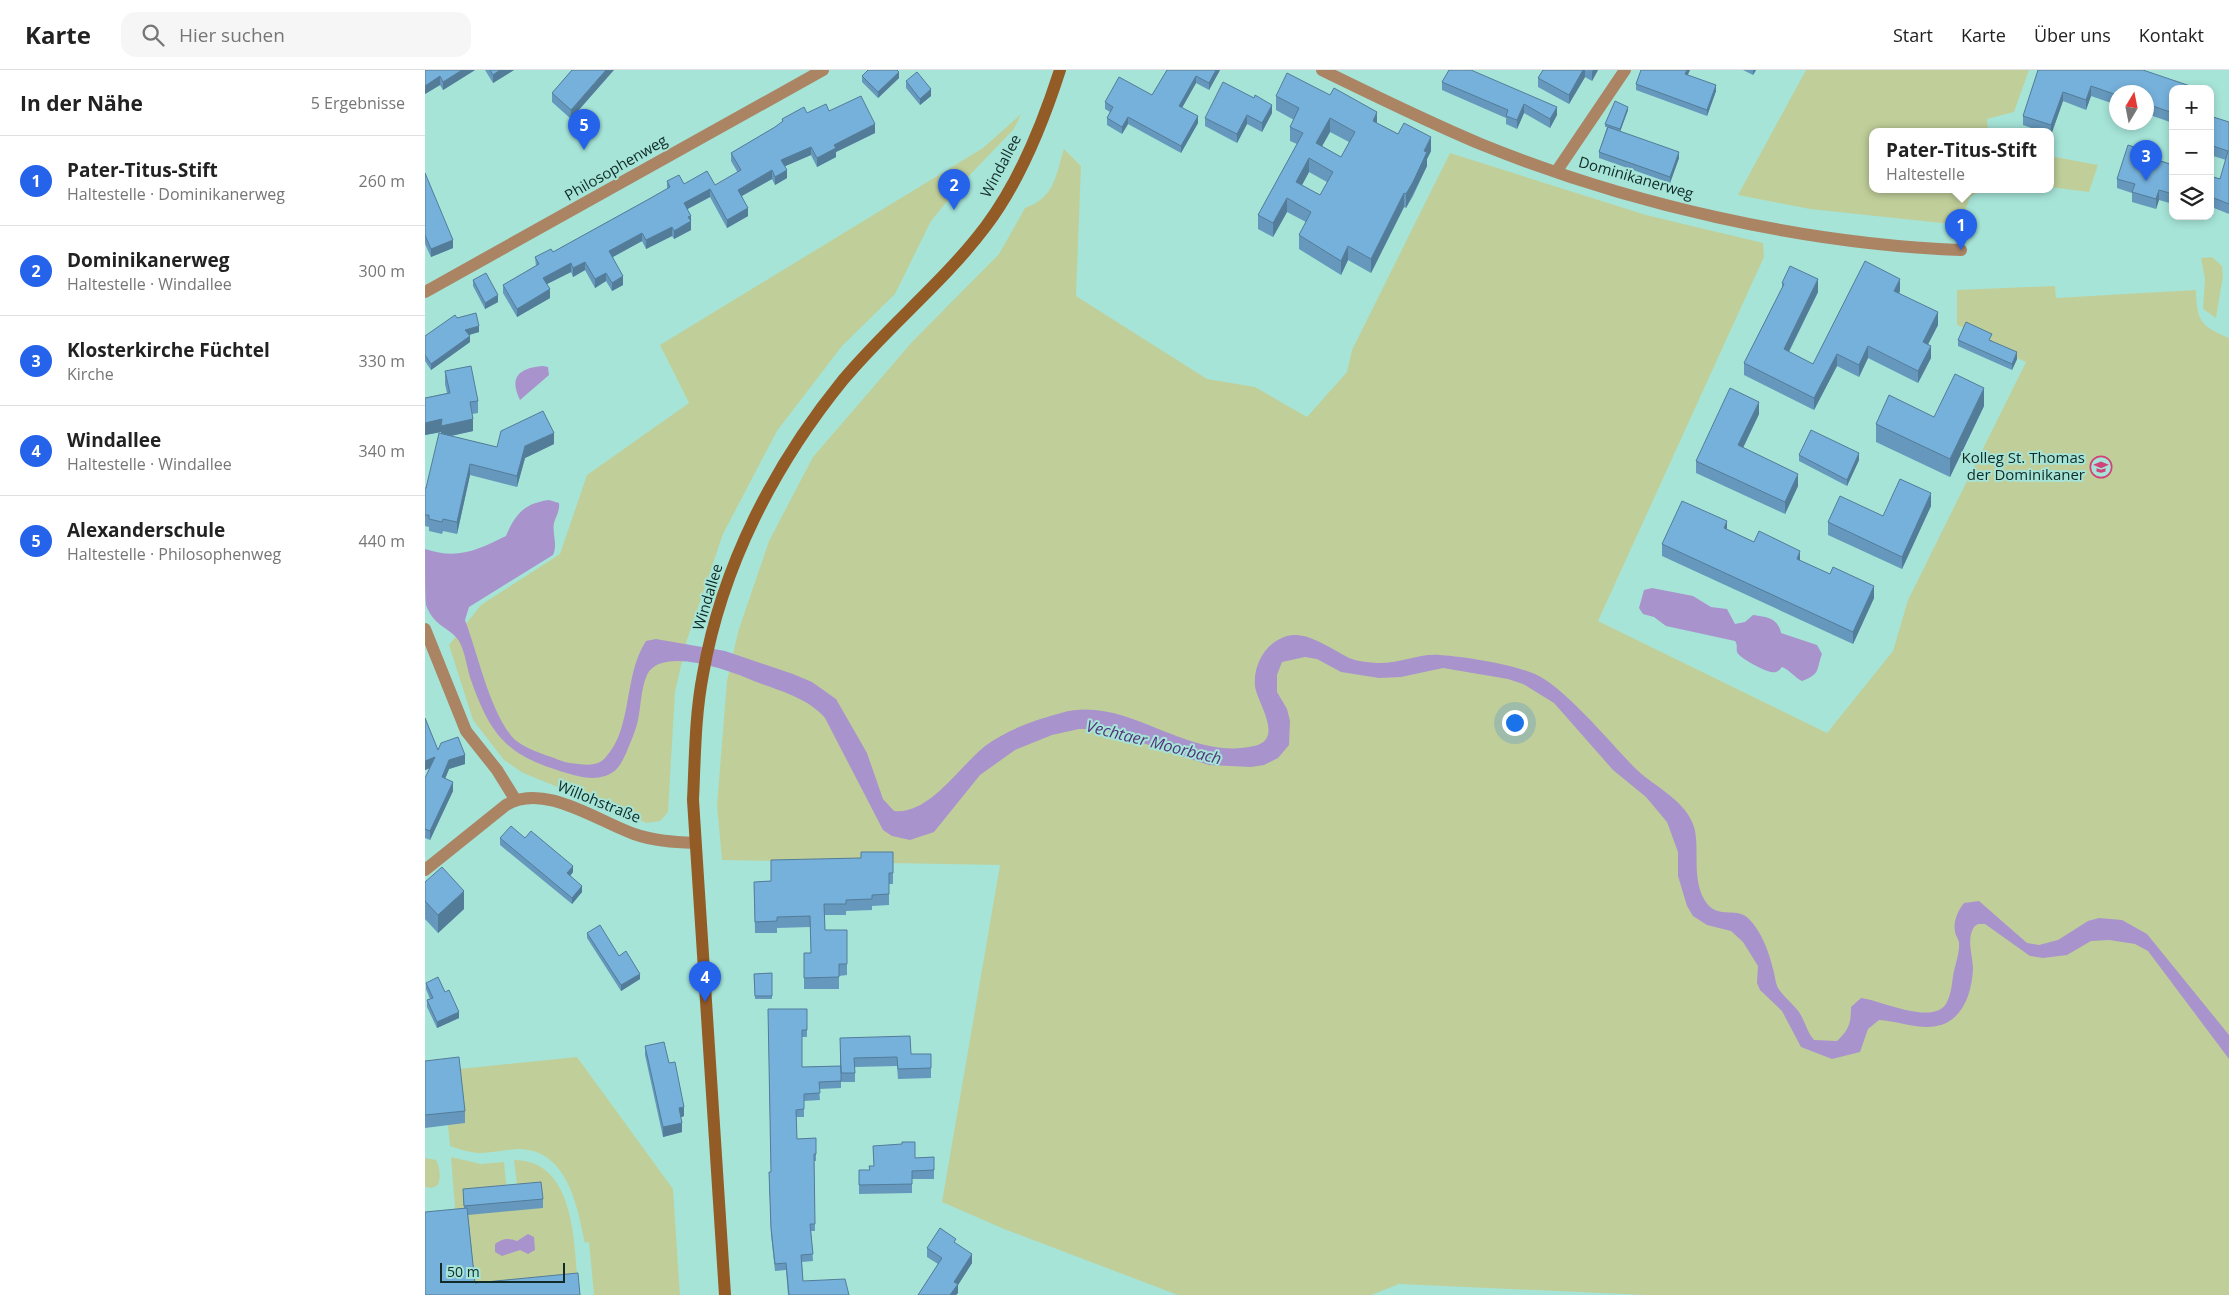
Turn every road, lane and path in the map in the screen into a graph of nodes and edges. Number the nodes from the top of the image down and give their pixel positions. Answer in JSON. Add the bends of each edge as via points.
{"nodes":[{"id":1,"x":823,"y":70,"type":"edge"},
{"id":2,"x":1060,"y":70,"type":"edge"},
{"id":3,"x":1322,"y":70,"type":"edge"},
{"id":4,"x":1625,"y":70,"type":"edge"},
{"id":5,"x":1556,"y":172,"type":"junction"},
{"id":6,"x":1961,"y":250,"type":"dead end"},
{"id":7,"x":425,"y":292,"type":"edge"},
{"id":8,"x":425,"y":629,"type":"edge"},
{"id":9,"x":515,"y":800,"type":"junction"},
{"id":10,"x":695,"y":843,"type":"junction"},
{"id":11,"x":425,"y":870,"type":"edge"},
{"id":12,"x":725,"y":1295,"type":"edge"}],
"edges":[{"from":1,"to":7,"type":"street","name":"Philosophenweg"},
{"from":2,"to":10,"type":"main road","name":"Windallee","via":[[1045,117],[987,225],[947,272],[844,379],[797,441],[748,528],[726,589],[703,674],[696,736]]},
{"from":3,"to":5,"type":"street","name":"Dominikanerweg","via":[[1404,111]]},
{"from":4,"to":5,"type":"street"},
{"from":5,"to":6,"type":"street","name":"Dominikanerweg","via":[[1673,206],[1782,231],[1880,245]]},
{"from":8,"to":9,"type":"street","via":[[467,731]]},
{"from":9,"to":10,"type":"street","name":"Willohstraße","via":[[530,796],[548,798],[635,835]]},
{"from":9,"to":11,"type":"street"},
{"from":10,"to":12,"type":"main road","name":"Windallee"}]}
